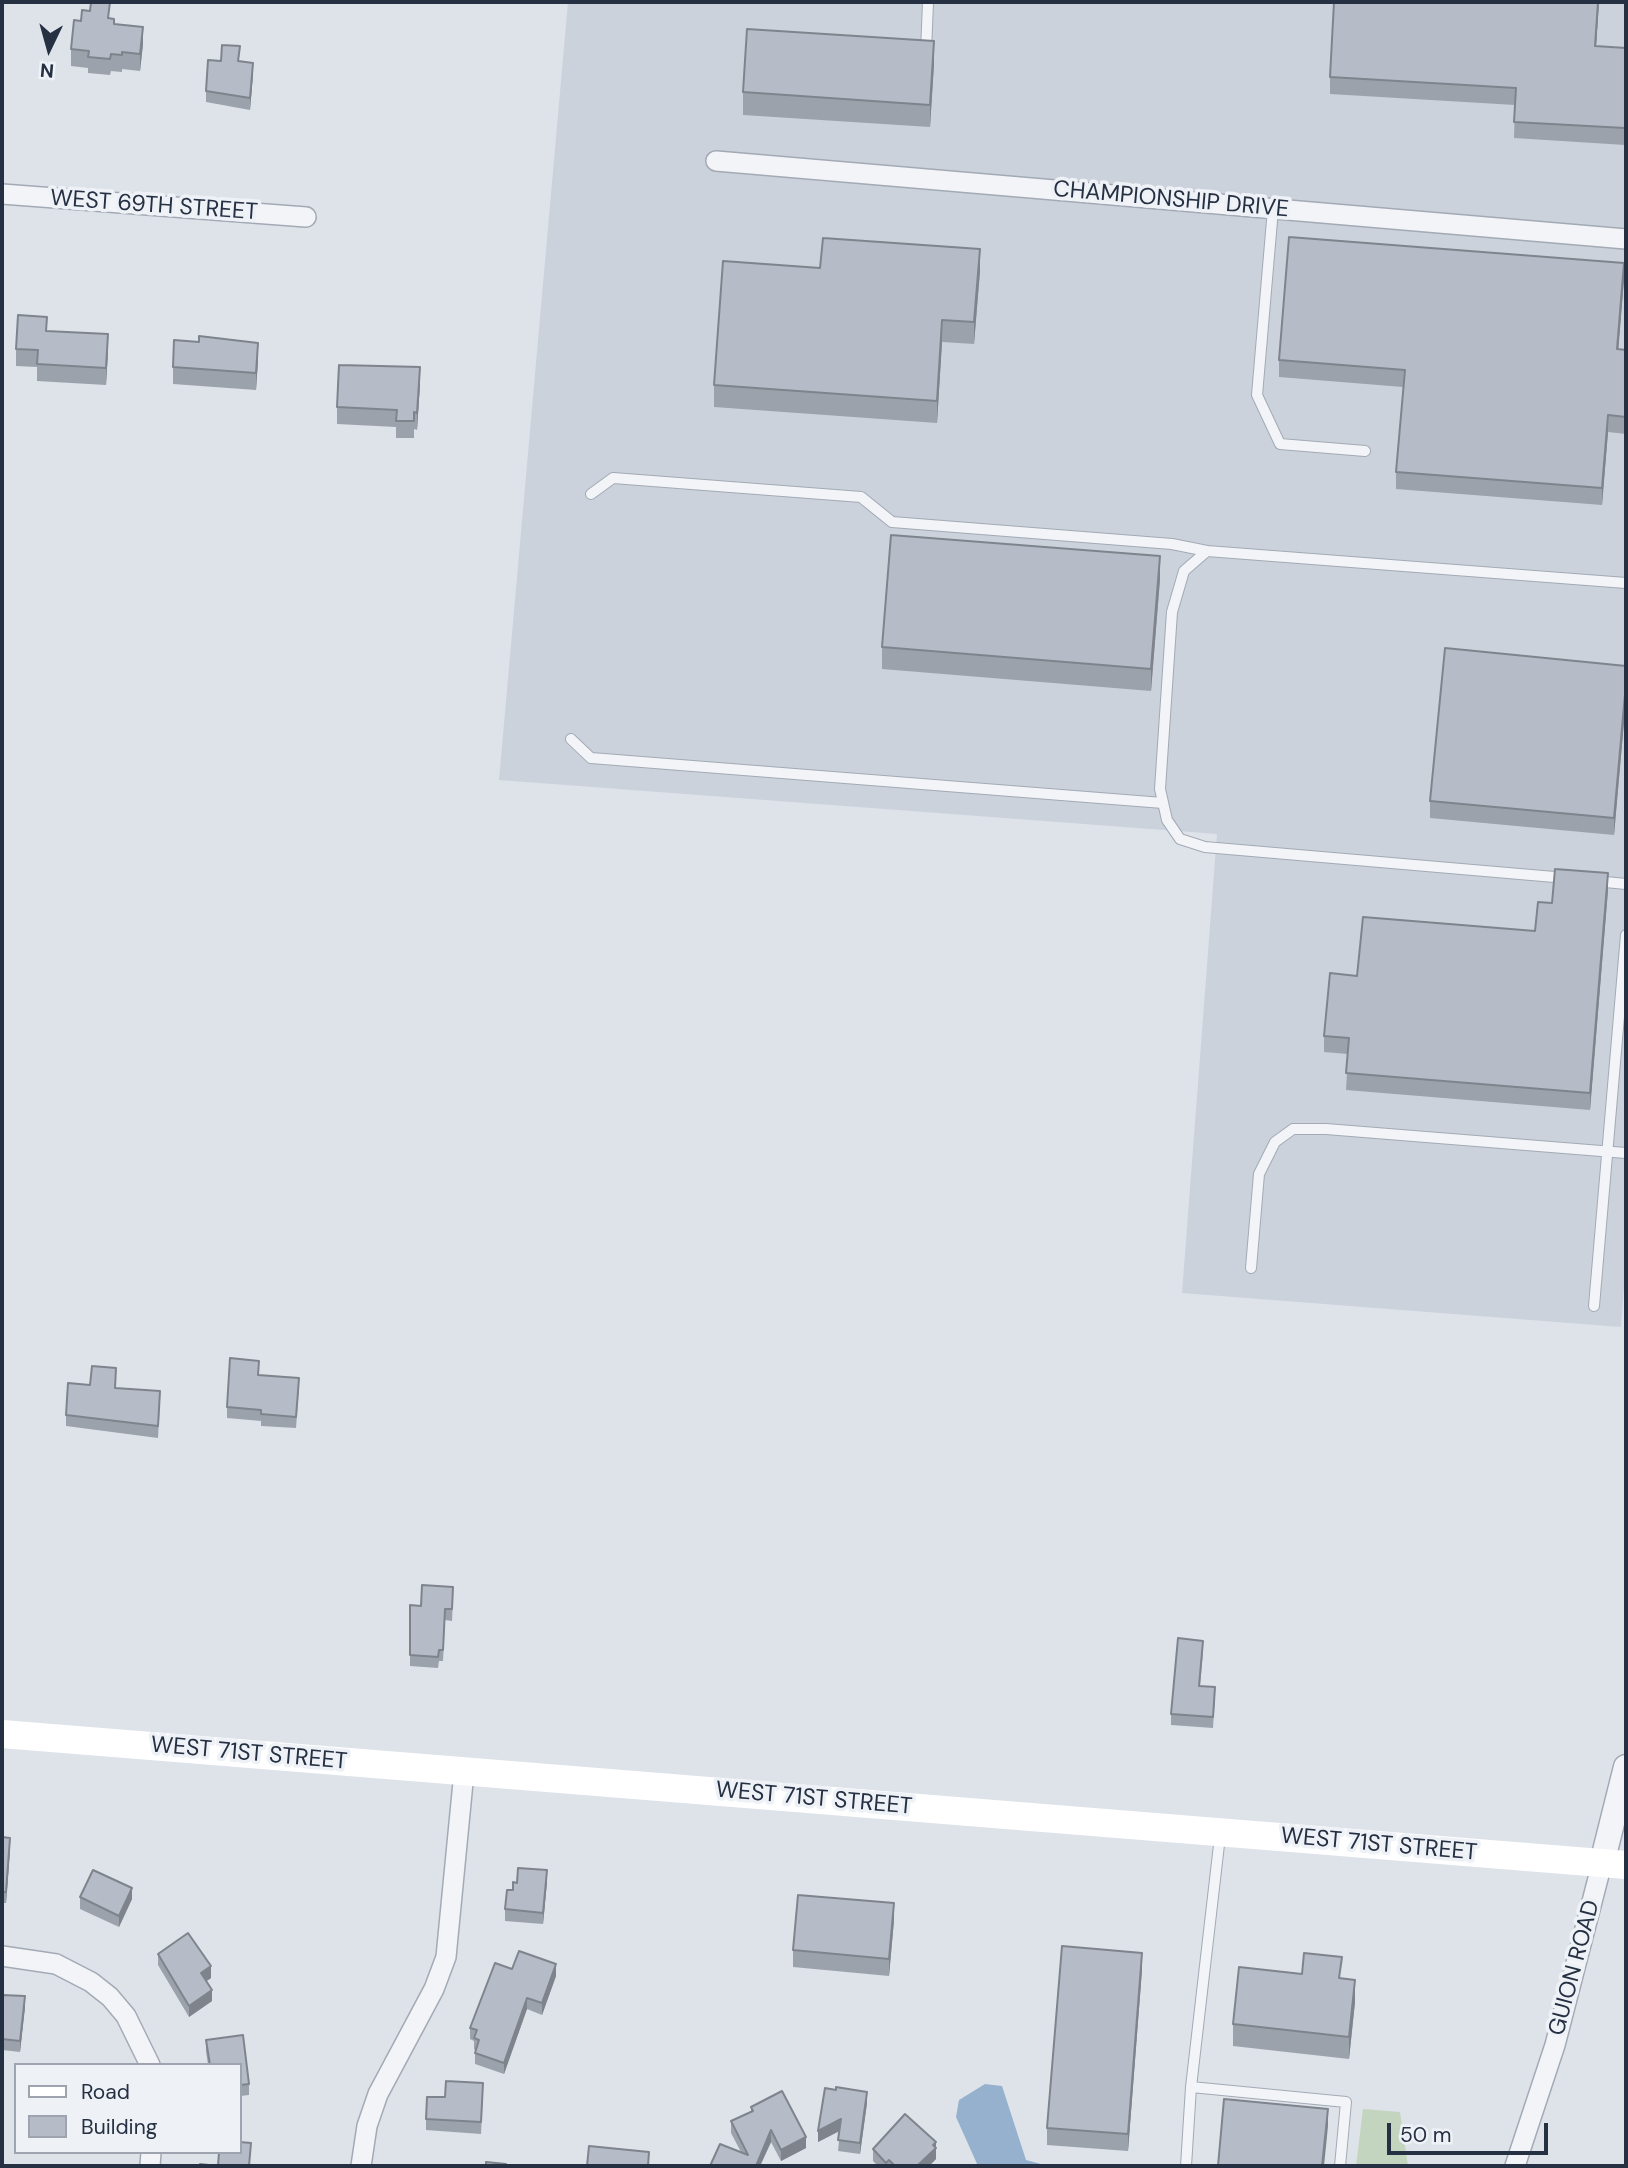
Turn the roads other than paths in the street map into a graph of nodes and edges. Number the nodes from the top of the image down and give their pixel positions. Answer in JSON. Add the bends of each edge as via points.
{"nodes":[{"id":1,"x":928,"y":2,"type":"edge"},
{"id":2,"x":926,"y":51,"type":"edge"},
{"id":3,"x":716,"y":161,"type":"dead end"},
{"id":4,"x":2,"y":194,"type":"edge"},
{"id":5,"x":1273,"y":209,"type":"junction"},
{"id":6,"x":306,"y":217,"type":"dead end"},
{"id":7,"x":1626,"y":239,"type":"edge"},
{"id":8,"x":1365,"y":451,"type":"dead end"},
{"id":9,"x":591,"y":494,"type":"dead end"},
{"id":10,"x":1206,"y":551,"type":"junction"},
{"id":11,"x":1626,"y":583,"type":"edge"},
{"id":12,"x":571,"y":739,"type":"dead end"},
{"id":13,"x":1163,"y":803,"type":"junction"},
{"id":14,"x":1572,"y":879,"type":"edge"},
{"id":15,"x":1586,"y":880,"type":"edge"},
{"id":16,"x":1626,"y":884,"type":"edge"},
{"id":17,"x":1626,"y":935,"type":"edge"},
{"id":18,"x":1607,"y":1151,"type":"junction"},
{"id":19,"x":1626,"y":1153,"type":"edge"},
{"id":20,"x":1251,"y":1268,"type":"dead end"},
{"id":21,"x":1594,"y":1306,"type":"dead end"},
{"id":22,"x":2,"y":1734,"type":"edge"},
{"id":23,"x":1626,"y":1768,"type":"edge"},
{"id":24,"x":464,"y":1772,"type":"junction"},
{"id":25,"x":1221,"y":1832,"type":"junction"},
{"id":26,"x":1614,"y":1864,"type":"edge"},
{"id":27,"x":2,"y":1956,"type":"edge"},
{"id":28,"x":149,"y":2063,"type":"edge"},
{"id":29,"x":1191,"y":2087,"type":"junction"},
{"id":30,"x":361,"y":2166,"type":"edge"},
{"id":31,"x":1186,"y":2166,"type":"edge"},
{"id":32,"x":1340,"y":2166,"type":"edge"},
{"id":33,"x":1515,"y":2166,"type":"edge"}],
"edges":[{"from":1,"to":2,"type":"lane"},
{"from":3,"to":5,"type":"street","name":"CHAMPIONSHIP DRIVE"},
{"from":4,"to":6,"type":"street","name":"WEST 69TH STREET"},
{"from":5,"to":7,"type":"street","name":"CHAMPIONSHIP DRIVE"},
{"from":5,"to":8,"type":"lane","via":[[1257,395],[1280,444]]},
{"from":9,"to":10,"type":"lane","via":[[613,478],[861,496],[892,522],[1172,544]]},
{"from":10,"to":11,"type":"lane"},
{"from":10,"to":13,"type":"lane","via":[[1184,570],[1172,612],[1160,789]]},
{"from":12,"to":13,"type":"lane","via":[[591,758]]},
{"from":13,"to":14,"type":"lane","via":[[1167,820],[1180,839],[1205,847]]},
{"from":15,"to":16,"type":"lane"},
{"from":17,"to":18,"type":"lane"},
{"from":18,"to":19,"type":"lane"},
{"from":18,"to":20,"type":"lane","via":[[1293,1129],[1275,1142],[1259,1174]]},
{"from":18,"to":21,"type":"lane"},
{"from":22,"to":24,"type":"main road","name":"WEST 71ST STREET"},
{"from":23,"to":26,"type":"street","name":"GUION ROAD"},
{"from":24,"to":25,"type":"main road","name":"WEST 71ST STREET"},
{"from":24,"to":30,"type":"street","via":[[446,1957],[434,1989],[377,2094]]},
{"from":25,"to":26,"type":"main road","name":"WEST 71ST STREET"},
{"from":25,"to":29,"type":"lane"},
{"from":26,"to":33,"type":"street","name":"GUION ROAD"},
{"from":27,"to":28,"type":"street","via":[[56,1964],[91,1982],[126,2017]]},
{"from":29,"to":31,"type":"lane"},
{"from":29,"to":32,"type":"lane","via":[[1346,2102]]}]}
